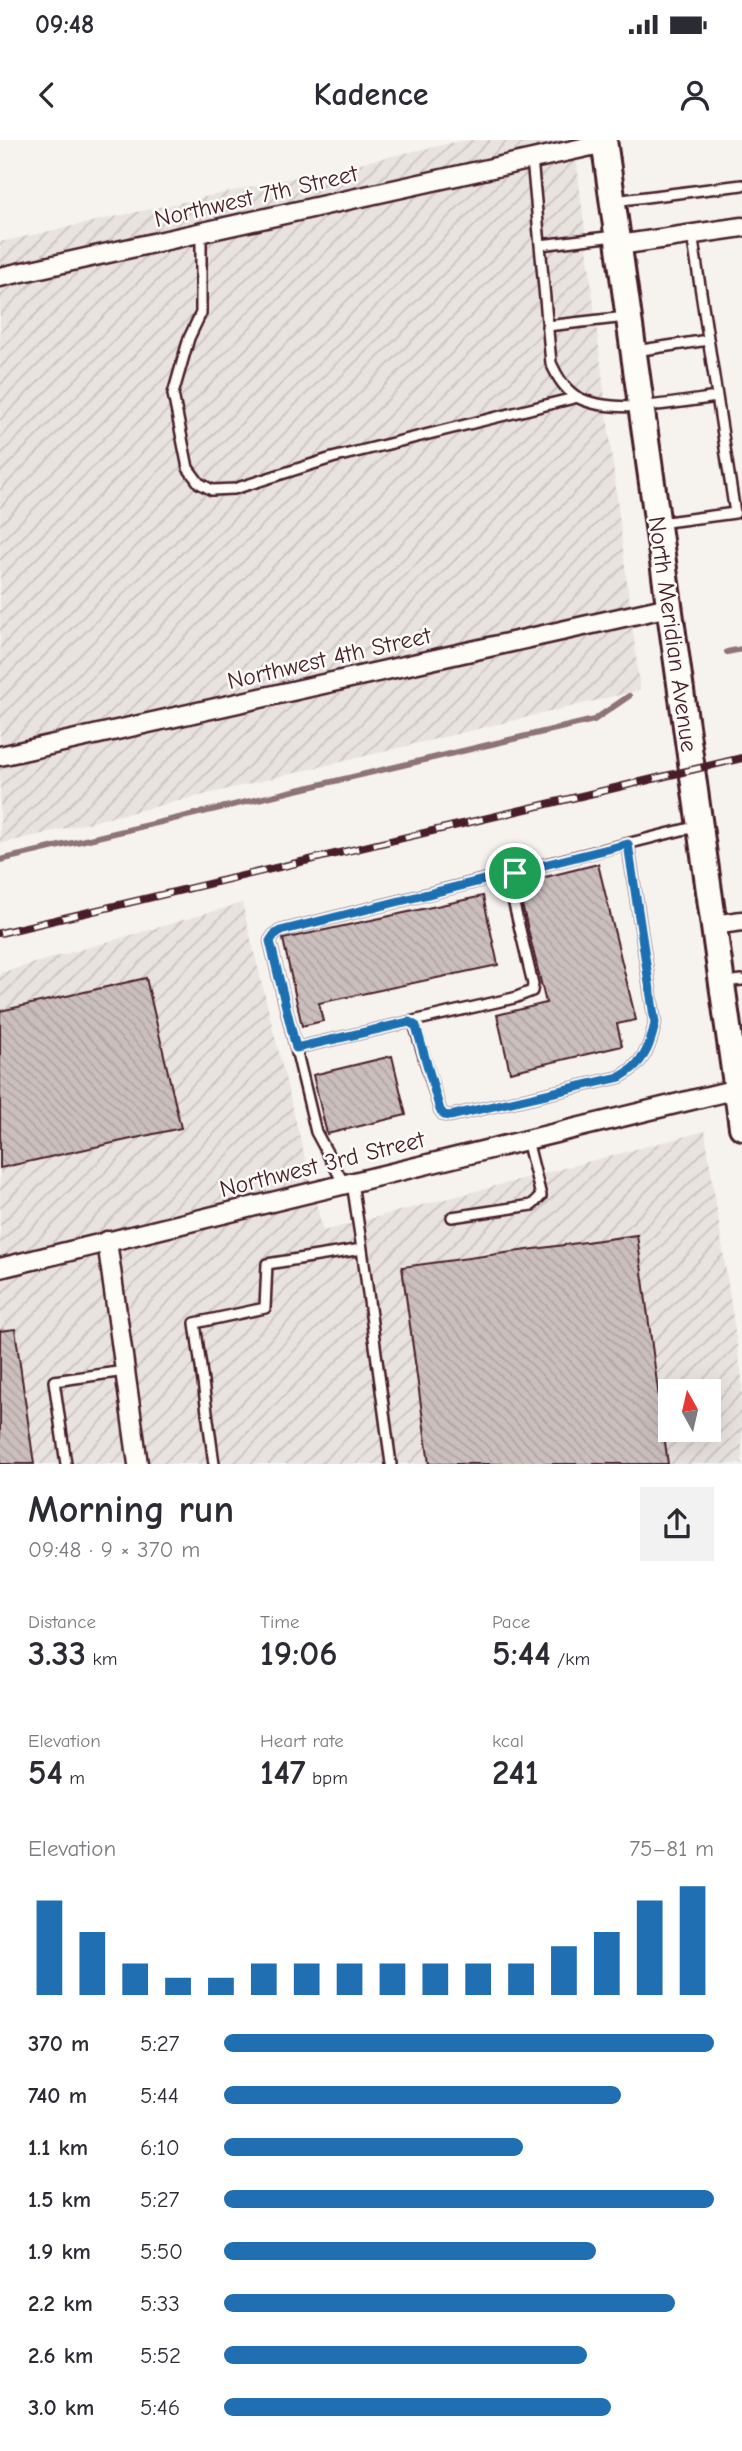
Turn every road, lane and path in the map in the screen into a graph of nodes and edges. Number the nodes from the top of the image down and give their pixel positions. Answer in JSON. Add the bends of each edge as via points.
{"nodes":[{"id":1,"x":604,"y":141,"type":"edge"},
{"id":2,"x":533,"y":159,"type":"junction"},
{"id":3,"x":742,"y":186,"type":"edge"},
{"id":4,"x":612,"y":202,"type":"junction"},
{"id":5,"x":742,"y":227,"type":"edge"},
{"id":6,"x":201,"y":233,"type":"junction"},
{"id":7,"x":692,"y":234,"type":"junction"},
{"id":8,"x":618,"y":240,"type":"junction"},
{"id":9,"x":540,"y":245,"type":"junction"},
{"id":10,"x":0,"y":277,"type":"edge"},
{"id":11,"x":629,"y":317,"type":"junction"},
{"id":12,"x":547,"y":326,"type":"junction"},
{"id":13,"x":708,"y":340,"type":"junction"},
{"id":14,"x":634,"y":352,"type":"junction"},
{"id":15,"x":578,"y":397,"type":"junction"},
{"id":16,"x":717,"y":397,"type":"junction"},
{"id":17,"x":641,"y":406,"type":"junction"},
{"id":18,"x":658,"y":523,"type":"junction"},
{"id":19,"x":670,"y":607,"type":"junction"},
{"id":20,"x":0,"y":756,"type":"edge"},
{"id":21,"x":699,"y":826,"type":"junction"},
{"id":22,"x":628,"y":844,"type":"junction"},
{"id":23,"x":506,"y":876,"type":"junction"},
{"id":24,"x":742,"y":921,"type":"edge"},
{"id":25,"x":713,"y":925,"type":"junction"},
{"id":26,"x":732,"y":981,"type":"edge"},
{"id":27,"x":409,"y":1022,"type":"junction"},
{"id":28,"x":296,"y":1048,"type":"junction"},
{"id":29,"x":737,"y":1090,"type":"junction"},
{"id":30,"x":742,"y":1128,"type":"edge"},
{"id":31,"x":527,"y":1140,"type":"junction"},
{"id":32,"x":348,"y":1183,"type":"junction"},
{"id":33,"x":452,"y":1217,"type":"dead end"},
{"id":34,"x":107,"y":1241,"type":"junction"},
{"id":35,"x":362,"y":1249,"type":"junction"},
{"id":36,"x":0,"y":1268,"type":"edge"},
{"id":37,"x":125,"y":1371,"type":"junction"},
{"id":38,"x":66,"y":1464,"type":"edge"},
{"id":39,"x":138,"y":1464,"type":"edge"},
{"id":40,"x":214,"y":1464,"type":"edge"},
{"id":41,"x":391,"y":1464,"type":"edge"}],
"edges":[{"from":1,"to":2,"type":"street","name":"Northwest 7th Street"},
{"from":1,"to":4,"type":"main road","name":"North Meridian Avenue"},
{"from":2,"to":6,"type":"street","name":"Northwest 7th Street"},
{"from":2,"to":9,"type":"lane"},
{"from":3,"to":4,"type":"lane"},
{"from":4,"to":8,"type":"main road","name":"North Meridian Avenue"},
{"from":5,"to":7,"type":"street"},
{"from":6,"to":10,"type":"street","name":"Northwest 7th Street"},
{"from":6,"to":15,"type":"lane","via":[[201,313],[173,394],[188,468],[199,483],[212,490],[234,489],[332,458]]},
{"from":7,"to":8,"type":"street"},
{"from":7,"to":13,"type":"lane"},
{"from":8,"to":9,"type":"lane"},
{"from":8,"to":11,"type":"main road","name":"North Meridian Avenue"},
{"from":9,"to":12,"type":"lane"},
{"from":11,"to":12,"type":"lane"},
{"from":11,"to":14,"type":"main road","name":"North Meridian Avenue"},
{"from":12,"to":15,"type":"lane","via":[[551,363],[565,388]]},
{"from":13,"to":14,"type":"lane"},
{"from":13,"to":16,"type":"lane"},
{"from":14,"to":17,"type":"main road","name":"North Meridian Avenue"},
{"from":15,"to":17,"type":"lane","via":[[599,404]]},
{"from":16,"to":17,"type":"lane"},
{"from":16,"to":18,"type":"lane","via":[[735,513]]},
{"from":17,"to":18,"type":"main road","name":"North Meridian Avenue"},
{"from":18,"to":19,"type":"main road","name":"North Meridian Avenue"},
{"from":19,"to":20,"type":"street","name":"Northwest 4th Street"},
{"from":19,"to":21,"type":"main road","name":"North Meridian Avenue"},
{"from":21,"to":22,"type":"lane"},
{"from":21,"to":25,"type":"main road","name":"North Meridian Avenue"},
{"from":22,"to":23,"type":"lane"},
{"from":22,"to":27,"type":"lane","via":[[655,1023],[648,1050],[631,1070],[620,1077],[444,1115],[416,1026]]},
{"from":23,"to":27,"type":"lane","via":[[532,991]]},
{"from":23,"to":28,"type":"lane","via":[[274,935],[270,941]]},
{"from":24,"to":25,"type":"street"},
{"from":25,"to":26,"type":"main road","name":"North Meridian Avenue"},
{"from":26,"to":29,"type":"main road","name":"North Meridian Avenue"},
{"from":27,"to":28,"type":"lane"},
{"from":28,"to":32,"type":"lane","via":[[316,1132]]},
{"from":29,"to":30,"type":"main road","name":"North Meridian Avenue"},
{"from":29,"to":31,"type":"street","name":"Northwest 3rd Street"},
{"from":31,"to":32,"type":"street","name":"Northwest 3rd Street"},
{"from":31,"to":33,"type":"lane","via":[[541,1196],[532,1205]]},
{"from":32,"to":34,"type":"street","name":"Northwest 3rd Street"},
{"from":32,"to":35,"type":"lane"},
{"from":34,"to":36,"type":"street","name":"Northwest 3rd Street"},
{"from":34,"to":37,"type":"street"},
{"from":35,"to":40,"type":"lane","via":[[267,1264],[265,1308],[195,1323]]},
{"from":35,"to":41,"type":"lane"},
{"from":37,"to":38,"type":"lane","via":[[54,1381]]},
{"from":37,"to":39,"type":"street"}]}
